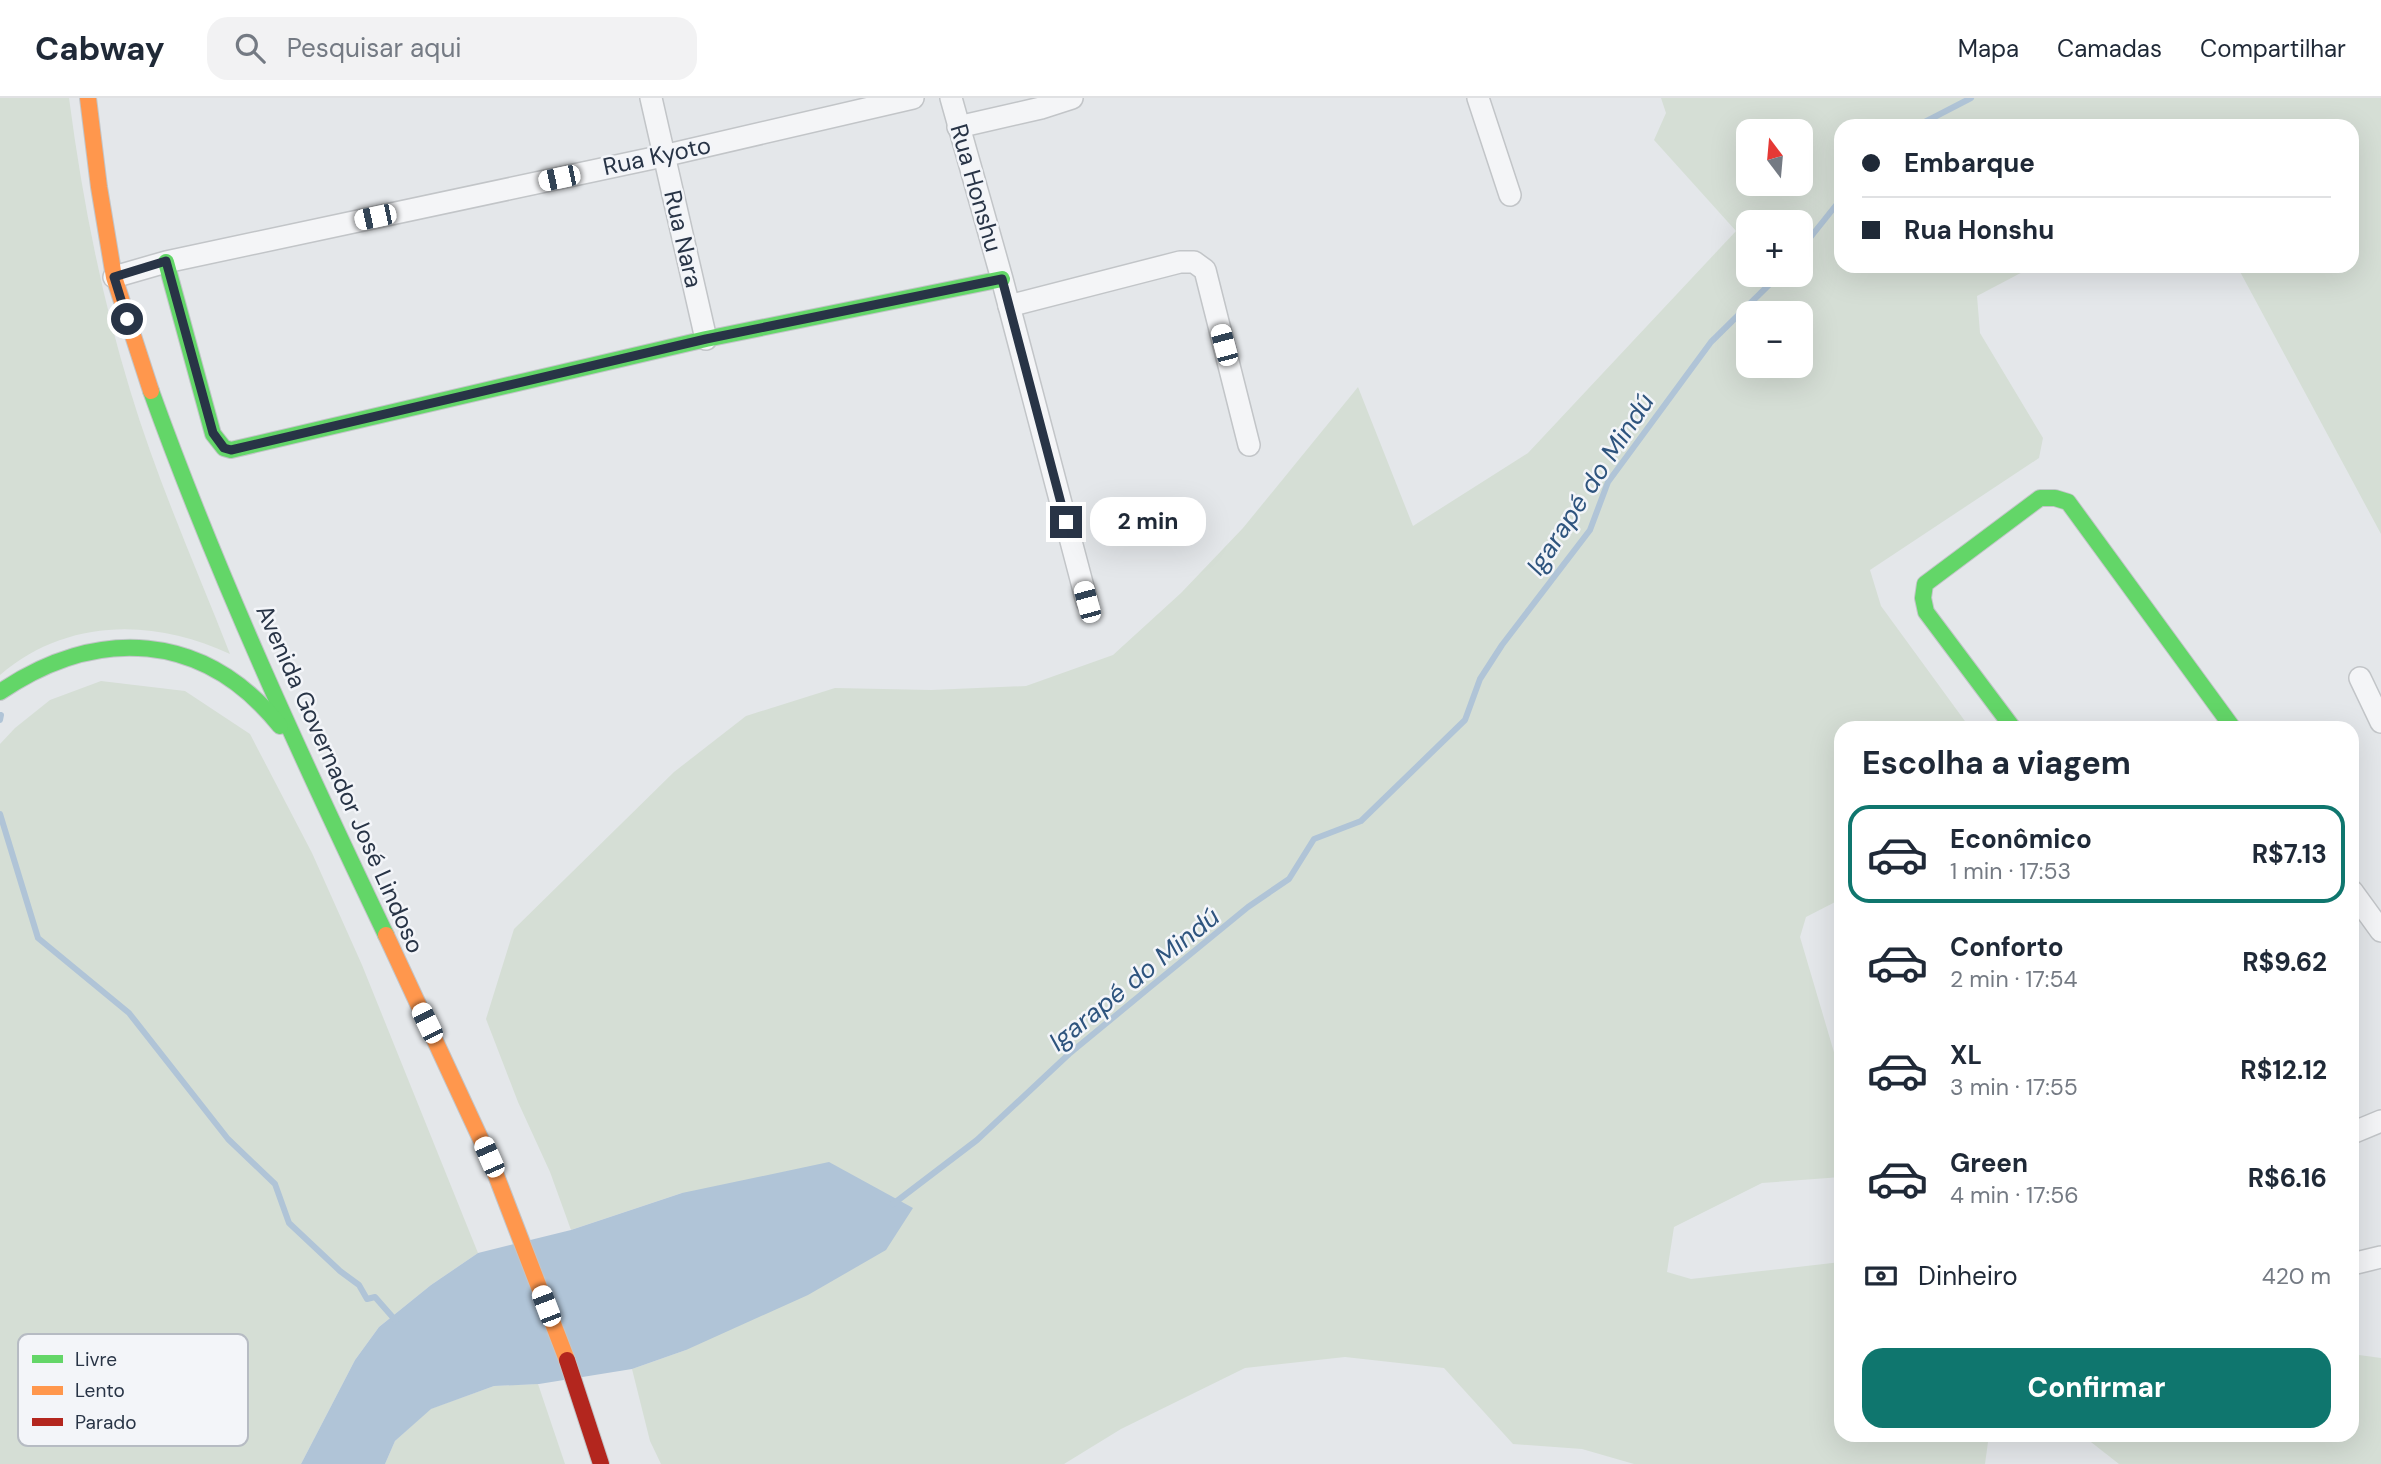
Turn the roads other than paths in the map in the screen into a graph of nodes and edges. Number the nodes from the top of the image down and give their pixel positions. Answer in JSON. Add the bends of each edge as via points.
{"nodes":[{"id":1,"x":88,"y":98,"type":"edge"},
{"id":2,"x":651,"y":98,"type":"edge"},
{"id":3,"x":913,"y":98,"type":"edge"},
{"id":4,"x":951,"y":98,"type":"edge"},
{"id":5,"x":1072,"y":98,"type":"edge"},
{"id":6,"x":1478,"y":98,"type":"edge"},
{"id":7,"x":958,"y":127,"type":"junction"},
{"id":8,"x":663,"y":156,"type":"junction"},
{"id":9,"x":1510,"y":195,"type":"dead end"},
{"id":10,"x":166,"y":261,"type":"junction"},
{"id":11,"x":114,"y":277,"type":"junction"},
{"id":12,"x":1002,"y":279,"type":"junction"},
{"id":13,"x":1009,"y":306,"type":"junction"},
{"id":14,"x":706,"y":339,"type":"junction"},
{"id":15,"x":1250,"y":445,"type":"dead end"},
{"id":16,"x":1087,"y":602,"type":"dead end"},
{"id":17,"x":2360,"y":678,"type":"dead end"},
{"id":18,"x":0,"y":692,"type":"edge"},
{"id":19,"x":2008,"y":721,"type":"edge"},
{"id":20,"x":2228,"y":721,"type":"edge"},
{"id":21,"x":2381,"y":722,"type":"edge"},
{"id":22,"x":300,"y":755,"type":"junction"},
{"id":23,"x":2359,"y":901,"type":"edge"},
{"id":24,"x":2381,"y":931,"type":"edge"},
{"id":25,"x":2381,"y":1121,"type":"edge"},
{"id":26,"x":2359,"y":1130,"type":"edge"},
{"id":27,"x":2381,"y":1257,"type":"edge"},
{"id":28,"x":2359,"y":1262,"type":"edge"},
{"id":29,"x":601,"y":1464,"type":"edge"}],
"edges":[{"from":1,"to":11,"type":"main road","name":"Avenida Governador José Lindoso"},
{"from":2,"to":8,"type":"street","name":"Rua Nara"},
{"from":3,"to":8,"type":"street","name":"Rua Kyoto"},
{"from":4,"to":7,"type":"street","name":"Rua Honshu"},
{"from":5,"to":7,"type":"street"},
{"from":6,"to":9,"type":"street"},
{"from":7,"to":12,"type":"street","name":"Rua Honshu"},
{"from":8,"to":10,"type":"street","name":"Rua Kyoto"},
{"from":8,"to":14,"type":"street","name":"Rua Nara"},
{"from":10,"to":11,"type":"street","name":"Rua Kyoto"},
{"from":10,"to":14,"type":"main road","via":[[213,433],[231,450]]},
{"from":11,"to":22,"type":"main road","name":"Avenida Governador José Lindoso","via":[[180,471]]},
{"from":12,"to":13,"type":"street","name":"Rua Honshu"},
{"from":12,"to":14,"type":"main road"},
{"from":13,"to":15,"type":"street","via":[[1194,262],[1205,270]]},
{"from":13,"to":16,"type":"street","name":"Rua Honshu"},
{"from":17,"to":21,"type":"street"},
{"from":18,"to":22,"type":"main road","via":[[22,676],[78,653],[124,647],[178,654],[228,676],[269,710]]},
{"from":19,"to":20,"type":"main road","via":[[1926,612],[1925,584],[2040,498],[2055,498],[2068,502]]},
{"from":22,"to":29,"type":"main road","name":"Avenida Governador José Lindoso","via":[[489,1157],[575,1381]]},
{"from":23,"to":24,"type":"street"},
{"from":25,"to":26,"type":"street"},
{"from":27,"to":28,"type":"street"}]}
